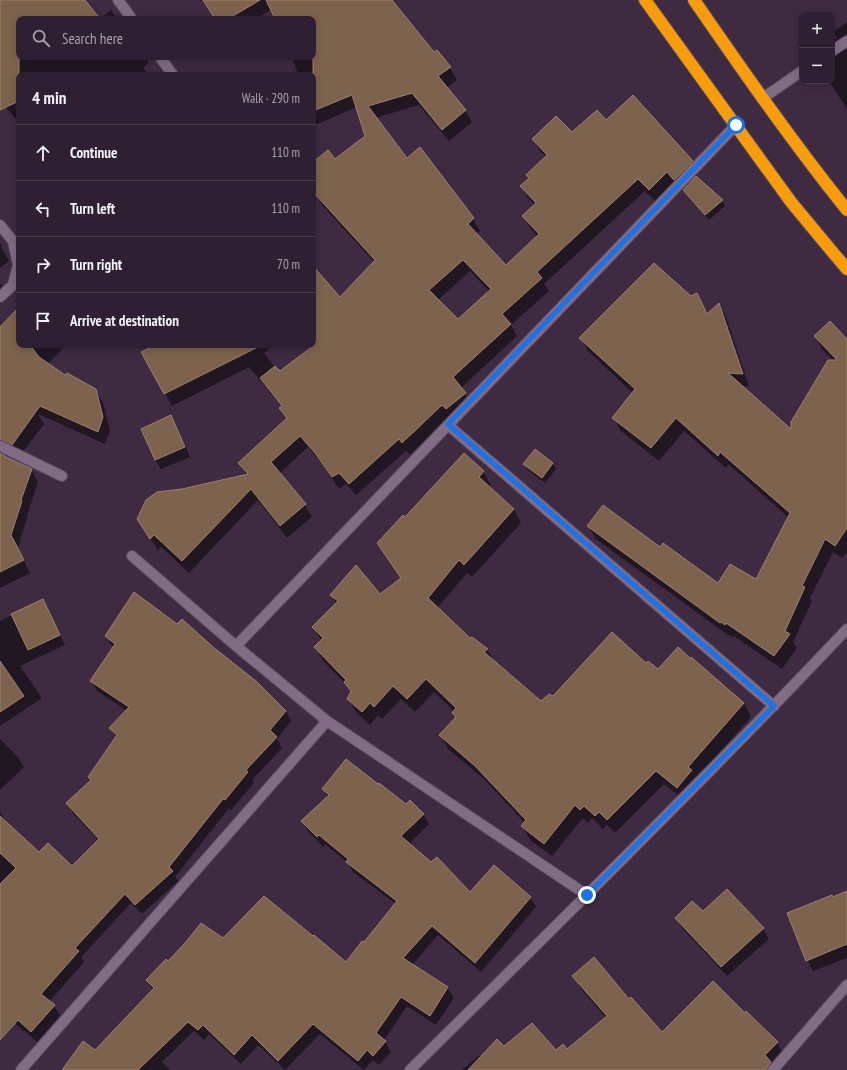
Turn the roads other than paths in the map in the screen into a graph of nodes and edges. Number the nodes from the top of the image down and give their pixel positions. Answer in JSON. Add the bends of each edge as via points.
{"nodes":[{"id":1,"x":118,"y":0,"type":"edge"},
{"id":2,"x":646,"y":1,"type":"edge"},
{"id":3,"x":698,"y":5,"type":"edge"},
{"id":4,"x":130,"y":16,"type":"edge"},
{"id":5,"x":847,"y":41,"type":"edge"},
{"id":6,"x":835,"y":49,"type":"edge"},
{"id":7,"x":162,"y":60,"type":"edge"},
{"id":8,"x":171,"y":72,"type":"edge"},
{"id":9,"x":799,"y":73,"type":"edge"},
{"id":10,"x":763,"y":98,"type":"junction"},
{"id":11,"x":736,"y":125,"type":"junction"},
{"id":12,"x":847,"y":210,"type":"edge"},
{"id":13,"x":0,"y":225,"type":"edge"},
{"id":14,"x":16,"y":255,"type":"edge"},
{"id":15,"x":847,"y":269,"type":"edge"},
{"id":16,"x":16,"y":273,"type":"edge"},
{"id":17,"x":0,"y":297,"type":"edge"},
{"id":18,"x":448,"y":424,"type":"junction"},
{"id":19,"x":0,"y":446,"type":"edge"},
{"id":20,"x":62,"y":476,"type":"dead end"},
{"id":21,"x":132,"y":556,"type":"dead end"},
{"id":22,"x":847,"y":629,"type":"edge"},
{"id":23,"x":236,"y":646,"type":"junction"},
{"id":24,"x":774,"y":706,"type":"junction"},
{"id":25,"x":327,"y":721,"type":"junction"},
{"id":26,"x":587,"y":895,"type":"junction"},
{"id":27,"x":847,"y":985,"type":"edge"},
{"id":28,"x":21,"y":1070,"type":"edge"},
{"id":29,"x":410,"y":1070,"type":"edge"},
{"id":30,"x":773,"y":1070,"type":"edge"}],
"edges":[{"from":1,"to":4,"type":"street"},
{"from":2,"to":11,"type":"highway"},
{"from":3,"to":10,"type":"highway"},
{"from":5,"to":6,"type":"street"},
{"from":7,"to":8,"type":"street"},
{"from":9,"to":10,"type":"street"},
{"from":10,"to":12,"type":"highway"},
{"from":11,"to":15,"type":"highway","via":[[791,202]]},
{"from":11,"to":18,"type":"street"},
{"from":13,"to":14,"type":"street","via":[[13,241]]},
{"from":16,"to":17,"type":"street","via":[[13,285]]},
{"from":18,"to":23,"type":"street"},
{"from":18,"to":24,"type":"street"},
{"from":19,"to":20,"type":"street"},
{"from":21,"to":23,"type":"street"},
{"from":22,"to":24,"type":"street"},
{"from":23,"to":25,"type":"street"},
{"from":24,"to":26,"type":"street"},
{"from":25,"to":26,"type":"street"},
{"from":25,"to":28,"type":"street"},
{"from":26,"to":29,"type":"street"},
{"from":27,"to":30,"type":"street"}]}
